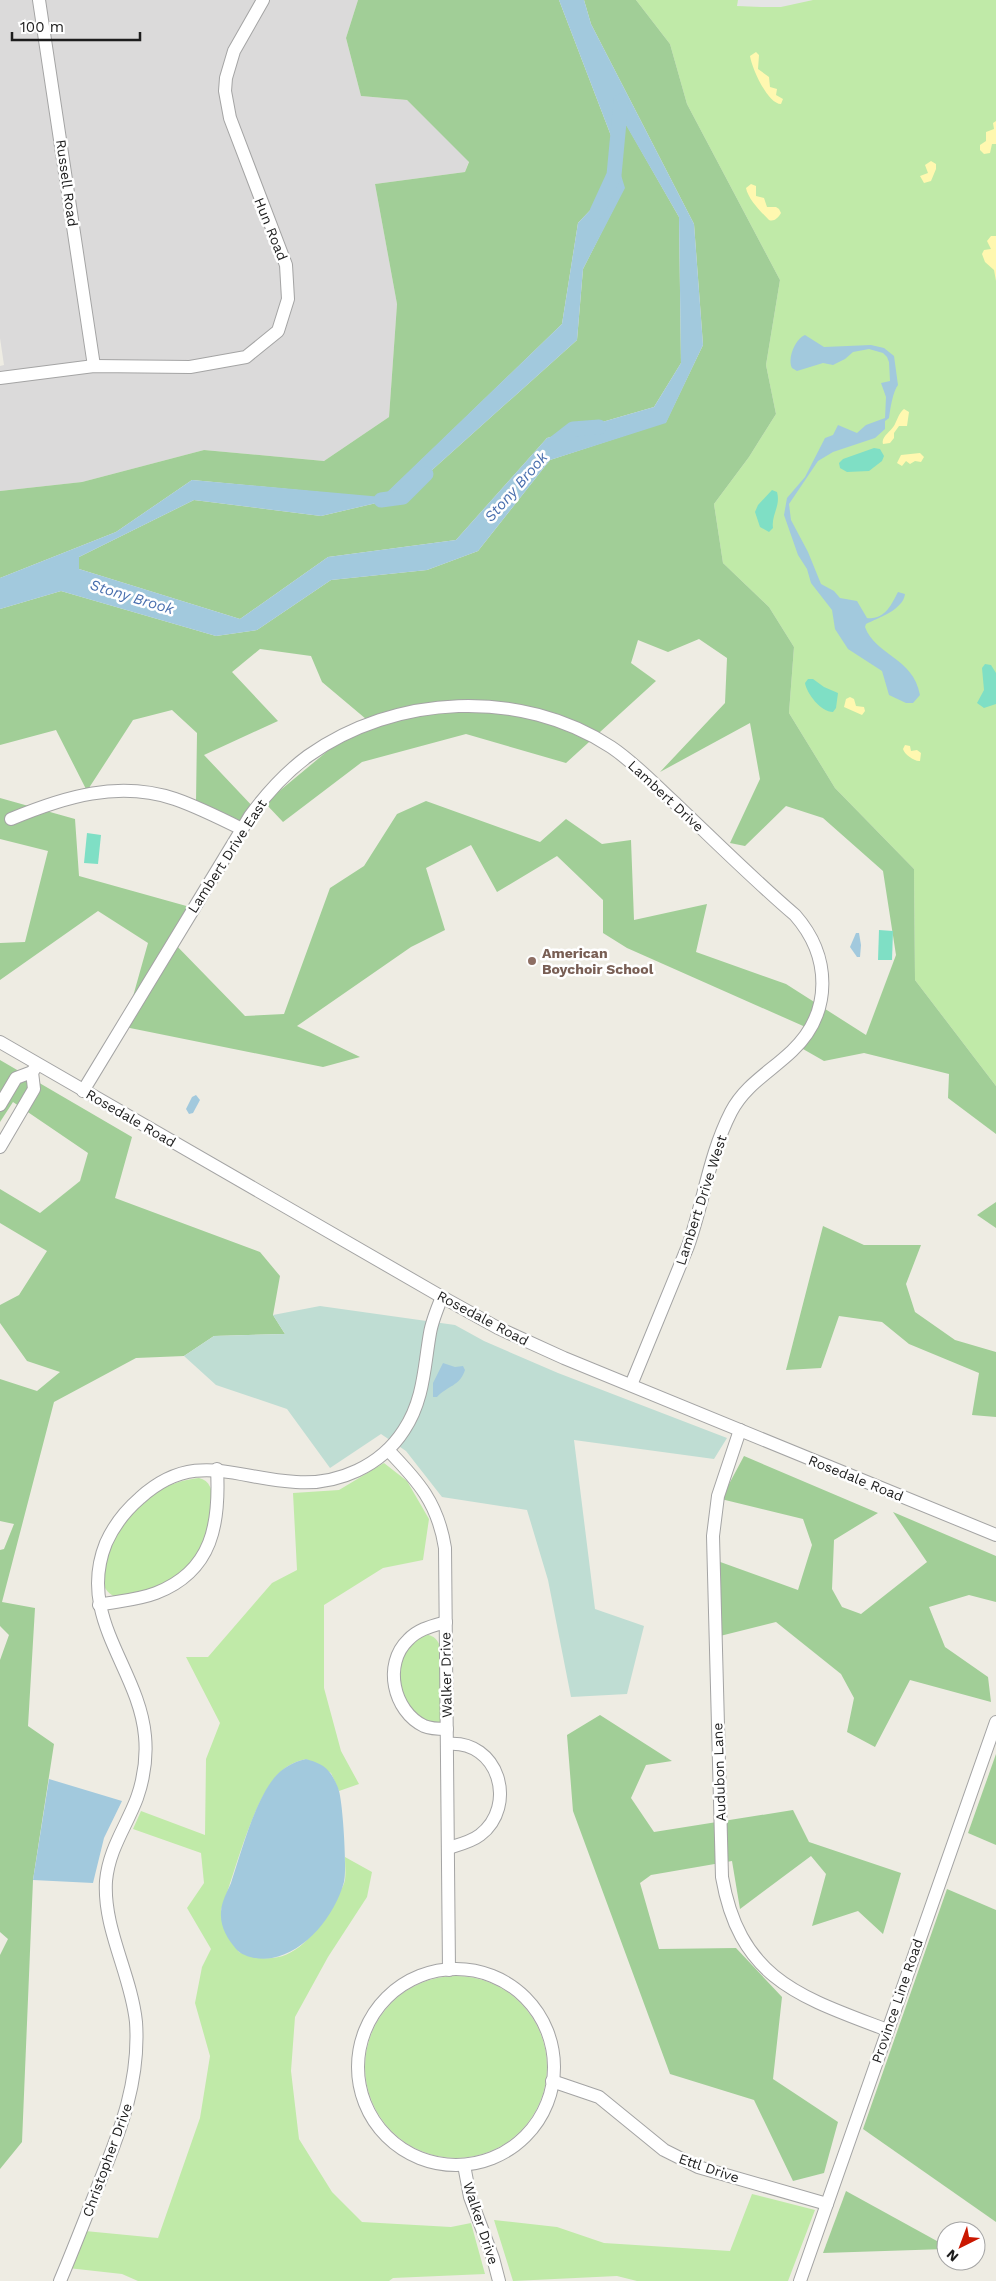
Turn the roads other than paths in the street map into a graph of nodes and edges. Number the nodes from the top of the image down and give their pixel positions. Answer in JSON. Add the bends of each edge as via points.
{"nodes":[{"id":1,"x":40,"y":0,"type":"edge"},
{"id":2,"x":263,"y":0,"type":"edge"},
{"id":3,"x":94,"y":366,"type":"junction"},
{"id":4,"x":0,"y":378,"type":"edge"},
{"id":5,"x":534,"y":714,"type":"joint"},
{"id":6,"x":10,"y":819,"type":"dead end"},
{"id":7,"x":242,"y":829,"type":"junction"},
{"id":8,"x":782,"y":904,"type":"joint"},
{"id":9,"x":0,"y":1042,"type":"edge"},
{"id":10,"x":35,"y":1068,"type":"junction"},
{"id":11,"x":83,"y":1091,"type":"junction"},
{"id":12,"x":0,"y":1105,"type":"edge"},
{"id":13,"x":0,"y":1147,"type":"edge"},
{"id":14,"x":442,"y":1297,"type":"junction"},
{"id":15,"x":630,"y":1385,"type":"junction"},
{"id":16,"x":740,"y":1430,"type":"junction"},
{"id":17,"x":388,"y":1450,"type":"junction"},
{"id":18,"x":217,"y":1469,"type":"junction"},
{"id":19,"x":996,"y":1535,"type":"edge"},
{"id":20,"x":99,"y":1605,"type":"junction"},
{"id":21,"x":446,"y":1622,"type":"junction"},
{"id":22,"x":996,"y":1722,"type":"edge"},
{"id":23,"x":447,"y":1729,"type":"junction"},
{"id":24,"x":447,"y":1744,"type":"junction"},
{"id":25,"x":448,"y":1848,"type":"junction"},
{"id":26,"x":449,"y":1970,"type":"junction"},
{"id":27,"x":887,"y":2030,"type":"junction"},
{"id":28,"x":552,"y":2081,"type":"junction"},
{"id":29,"x":464,"y":2165,"type":"junction"},
{"id":30,"x":827,"y":2204,"type":"junction"},
{"id":31,"x":60,"y":2281,"type":"edge"},
{"id":32,"x":499,"y":2281,"type":"edge"},
{"id":33,"x":800,"y":2281,"type":"edge"}],
"edges":[{"from":1,"to":3,"type":"street","name":"Russell Road"},
{"from":2,"to":3,"type":"street","name":"Hun Road","via":[[232,57],[225,91],[230,118],[286,265],[288,299],[278,331],[246,357],[190,367]]},
{"from":3,"to":4,"type":"street","name":"Hun Road"},
{"from":5,"to":7,"type":"street","name":"Lambert Drive East","via":[[501,708],[447,707],[369,724],[325,745],[291,769],[263,799]]},
{"from":5,"to":8,"type":"street","name":"Lambert Drive","via":[[588,734],[631,762]]},
{"from":6,"to":7,"type":"street","via":[[79,795],[134,791],[179,801]]},
{"from":7,"to":11,"type":"street","name":"Lambert Drive East"},
{"from":8,"to":15,"type":"street","name":"Lambert Drive West","via":[[803,925],[817,949],[822,976],[816,1018],[801,1041],[751,1084],[732,1111],[712,1155],[688,1246]]},
{"from":9,"to":10,"type":"street","name":"Rosedale Road"},
{"from":10,"to":11,"type":"street","name":"Rosedale Road"},
{"from":10,"to":12,"type":"street","via":[[16,1078]]},
{"from":10,"to":13,"type":"street","via":[[34,1088]]},
{"from":11,"to":14,"type":"street","name":"Rosedale Road"},
{"from":14,"to":15,"type":"street","name":"Rosedale Road","via":[[522,1340]]},
{"from":14,"to":17,"type":"street","name":"Christopher Drive","via":[[430,1331],[418,1404],[404,1431]]},
{"from":15,"to":16,"type":"street","name":"Rosedale Road"},
{"from":16,"to":19,"type":"street","name":"Rosedale Road"},
{"from":16,"to":27,"type":"street","name":"Audubon Lane","via":[[718,1496],[712,1536],[725,1896],[746,1943],[758,1961],[782,1983],[813,2001]]},
{"from":17,"to":18,"type":"street","name":"Christopher Drive","via":[[358,1470],[327,1481],[294,1482]]},
{"from":17,"to":21,"type":"street","name":"Walker Drive","via":[[422,1488],[438,1517],[445,1548]]},
{"from":18,"to":20,"type":"street","name":"Christopher Drive","via":[[173,1477],[130,1507],[113,1529],[102,1557]]},
{"from":18,"to":20,"type":"street","via":[[218,1505],[214,1531],[194,1567],[156,1593]]},
{"from":20,"to":31,"type":"street","name":"Christopher Drive","via":[[138,1704],[145,1735],[141,1784],[113,1849],[106,1880],[108,1914],[128,1980],[136,2023],[135,2070],[126,2113]]},
{"from":21,"to":23,"type":"street","name":"Walker Drive"},
{"from":21,"to":23,"type":"street","name":"Walker Drive","via":[[422,1630],[406,1641],[396,1659],[394,1682],[401,1703],[414,1720],[430,1728]]},
{"from":22,"to":27,"type":"street","name":"Province Line Road"},
{"from":23,"to":24,"type":"street","name":"Walker Drive"},
{"from":24,"to":25,"type":"street","name":"Walker Drive"},
{"from":24,"to":25,"type":"street","via":[[468,1745],[484,1754],[496,1772],[500,1795],[487,1828],[470,1841]]},
{"from":25,"to":26,"type":"street","name":"Walker Drive"},
{"from":26,"to":28,"type":"street","via":[[490,1976],[526,1999],[547,2034],[553,2062]]},
{"from":26,"to":29,"type":"street","via":[[414,1979],[384,2001],[364,2034],[358,2070],[369,2112],[395,2144],[420,2159]]},
{"from":27,"to":30,"type":"street","name":"Province Line Road"},
{"from":28,"to":29,"type":"street","via":[[537,2121],[519,2142],[496,2156]]},
{"from":28,"to":30,"type":"street","name":"Ettl Drive","via":[[599,2098],[680,2160]]},
{"from":29,"to":32,"type":"street","name":"Walker Drive","via":[[470,2197]]},
{"from":30,"to":33,"type":"street","name":"Province Line Road"}]}
